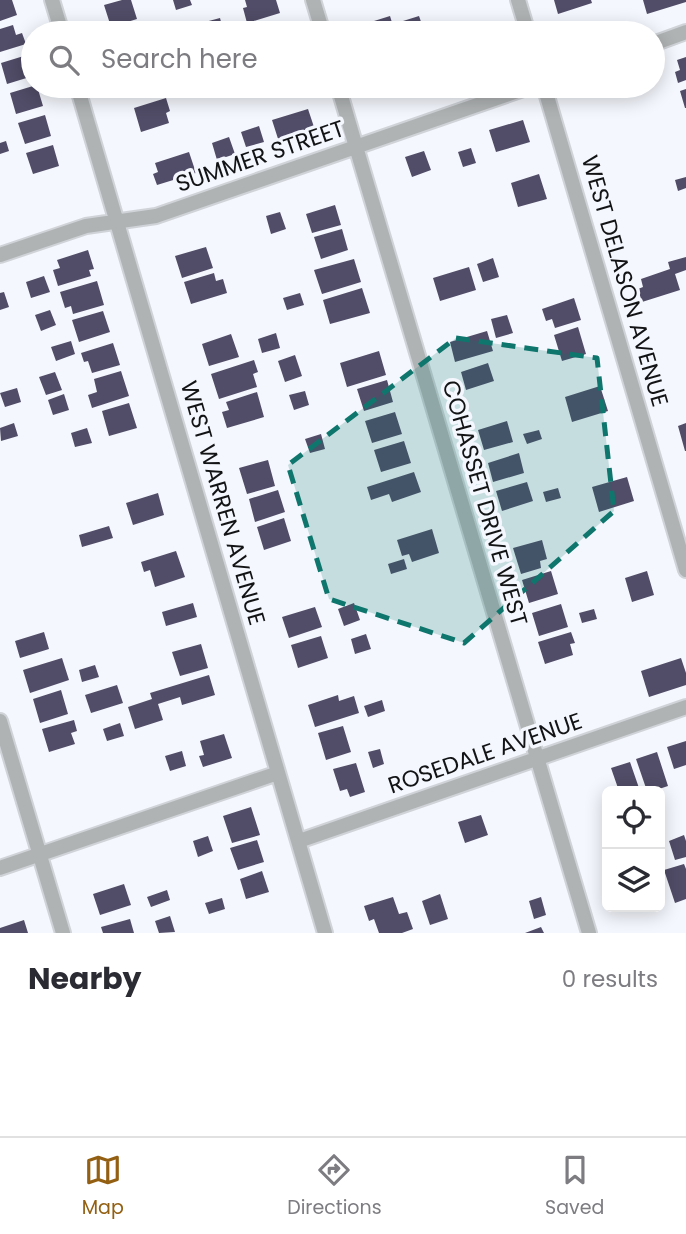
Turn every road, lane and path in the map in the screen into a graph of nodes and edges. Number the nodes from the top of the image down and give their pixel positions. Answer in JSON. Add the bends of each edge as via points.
{"nodes":[{"id":1,"x":52,"y":0,"type":"edge"},
{"id":2,"x":313,"y":0,"type":"edge"},
{"id":3,"x":518,"y":0,"type":"edge"},
{"id":4,"x":58,"y":21,"type":"edge"},
{"id":5,"x":319,"y":21,"type":"edge"},
{"id":6,"x":524,"y":21,"type":"edge"},
{"id":7,"x":686,"y":32,"type":"edge"},
{"id":8,"x":665,"y":40,"type":"edge"},
{"id":9,"x":80,"y":98,"type":"edge"},
{"id":10,"x":342,"y":98,"type":"edge"},
{"id":11,"x":497,"y":98,"type":"edge"},
{"id":12,"x":548,"y":98,"type":"edge"},
{"id":13,"x":356,"y":146,"type":"junction"},
{"id":14,"x":116,"y":222,"type":"junction"},
{"id":15,"x":0,"y":255,"type":"edge"},
{"id":16,"x":686,"y":570,"type":"edge"},
{"id":17,"x":686,"y":707,"type":"edge"},
{"id":18,"x":0,"y":721,"type":"edge"},
{"id":19,"x":537,"y":760,"type":"junction"},
{"id":20,"x":278,"y":773,"type":"junction"},
{"id":21,"x":299,"y":842,"type":"junction"},
{"id":22,"x":40,"y":855,"type":"junction"},
{"id":23,"x":0,"y":868,"type":"edge"},
{"id":24,"x":63,"y":933,"type":"edge"},
{"id":25,"x":326,"y":933,"type":"edge"},
{"id":26,"x":589,"y":933,"type":"edge"}],
"edges":[{"from":1,"to":4,"type":"street"},
{"from":2,"to":5,"type":"street"},
{"from":3,"to":6,"type":"street"},
{"from":7,"to":8,"type":"street"},
{"from":9,"to":14,"type":"street","name":"WEST WARREN AVENUE"},
{"from":10,"to":13,"type":"street","name":"COHASSET DRIVE WEST"},
{"from":11,"to":13,"type":"street","name":"SUMMER STREET"},
{"from":12,"to":16,"type":"street","name":"WEST DELASON AVENUE"},
{"from":13,"to":14,"type":"street","name":"SUMMER STREET","via":[[156,216]]},
{"from":13,"to":19,"type":"street","name":"COHASSET DRIVE WEST"},
{"from":14,"to":15,"type":"street","name":"SUMMER STREET","via":[[86,226]]},
{"from":14,"to":20,"type":"street","name":"WEST WARREN AVENUE"},
{"from":17,"to":19,"type":"street","name":"ROSEDALE AVENUE"},
{"from":18,"to":22,"type":"street"},
{"from":19,"to":21,"type":"street","name":"ROSEDALE AVENUE"},
{"from":19,"to":26,"type":"street","name":"COHASSET DRIVE WEST"},
{"from":20,"to":21,"type":"street","name":"WEST WARREN AVENUE"},
{"from":20,"to":22,"type":"street"},
{"from":21,"to":25,"type":"street","name":"WEST WARREN AVENUE"},
{"from":22,"to":23,"type":"street"},
{"from":22,"to":24,"type":"street"}]}
